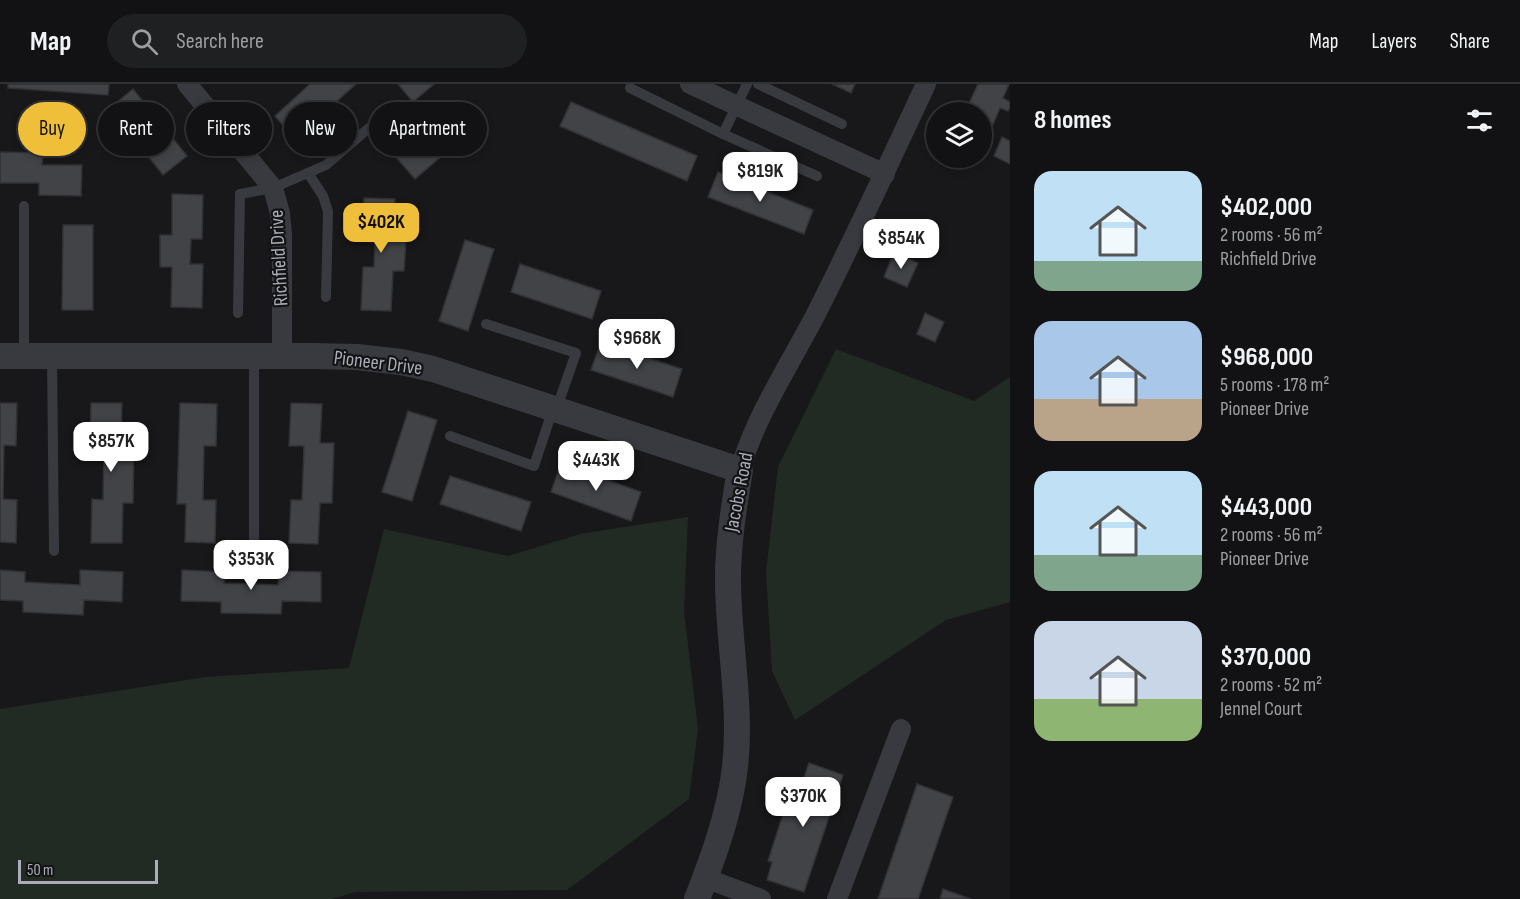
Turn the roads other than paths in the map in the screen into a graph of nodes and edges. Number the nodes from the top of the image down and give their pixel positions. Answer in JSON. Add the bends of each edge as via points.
{"nodes":[{"id":1,"x":187,"y":84,"type":"edge"},
{"id":2,"x":690,"y":84,"type":"edge"},
{"id":3,"x":747,"y":84,"type":"edge"},
{"id":4,"x":758,"y":84,"type":"edge"},
{"id":5,"x":926,"y":84,"type":"edge"},
{"id":6,"x":630,"y":88,"type":"dead end"},
{"id":7,"x":737,"y":105,"type":"junction"},
{"id":8,"x":842,"y":124,"type":"dead end"},
{"id":9,"x":369,"y":128,"type":"edge"},
{"id":10,"x":723,"y":134,"type":"junction"},
{"id":11,"x":308,"y":173,"type":"junction"},
{"id":12,"x":885,"y":174,"type":"junction"},
{"id":13,"x":817,"y":176,"type":"dead end"},
{"id":14,"x":273,"y":189,"type":"junction"},
{"id":15,"x":24,"y":206,"type":"dead end"},
{"id":16,"x":326,"y":297,"type":"dead end"},
{"id":17,"x":238,"y":313,"type":"dead end"},
{"id":18,"x":486,"y":324,"type":"dead end"},
{"id":19,"x":12,"y":356,"type":"edge"},
{"id":20,"x":52,"y":356,"type":"junction"},
{"id":21,"x":254,"y":356,"type":"junction"},
{"id":22,"x":282,"y":356,"type":"junction"},
{"id":23,"x":555,"y":409,"type":"junction"},
{"id":24,"x":450,"y":436,"type":"dead end"},
{"id":25,"x":740,"y":470,"type":"junction"},
{"id":26,"x":54,"y":551,"type":"dead end"},
{"id":27,"x":254,"y":551,"type":"dead end"},
{"id":28,"x":901,"y":729,"type":"dead end"},
{"id":29,"x":701,"y":888,"type":"edge"},
{"id":30,"x":761,"y":899,"type":"edge"},
{"id":31,"x":837,"y":899,"type":"edge"}],
"edges":[{"from":1,"to":14,"type":"street","name":"Richfield Drive"},
{"from":2,"to":7,"type":"street"},
{"from":3,"to":7,"type":"lane"},
{"from":4,"to":8,"type":"lane"},
{"from":5,"to":12,"type":"street","name":"Jacobs Road"},
{"from":6,"to":10,"type":"lane"},
{"from":7,"to":10,"type":"lane"},
{"from":7,"to":12,"type":"street"},
{"from":9,"to":11,"type":"lane","via":[[326,165]]},
{"from":10,"to":13,"type":"lane"},
{"from":11,"to":14,"type":"lane"},
{"from":11,"to":16,"type":"lane","via":[[328,211]]},
{"from":12,"to":25,"type":"street","name":"Jacobs Road","via":[[747,446]]},
{"from":14,"to":17,"type":"lane","via":[[240,194]]},
{"from":14,"to":22,"type":"street","name":"Richfield Drive","via":[[282,234]]},
{"from":15,"to":19,"type":"lane"},
{"from":18,"to":23,"type":"lane","via":[[576,353]]},
{"from":19,"to":20,"type":"street","name":"Pioneer Drive"},
{"from":20,"to":21,"type":"street","name":"Pioneer Drive"},
{"from":20,"to":26,"type":"lane"},
{"from":21,"to":22,"type":"street","name":"Pioneer Drive"},
{"from":21,"to":27,"type":"lane"},
{"from":22,"to":23,"type":"street","name":"Pioneer Drive","via":[[400,362],[434,369]]},
{"from":23,"to":24,"type":"lane","via":[[534,466]]},
{"from":23,"to":25,"type":"street","name":"Pioneer Drive"},
{"from":25,"to":29,"type":"street","name":"Jacobs Road","via":[[728,579],[735,768],[725,816]]},
{"from":28,"to":31,"type":"street"},
{"from":29,"to":30,"type":"street"}]}
